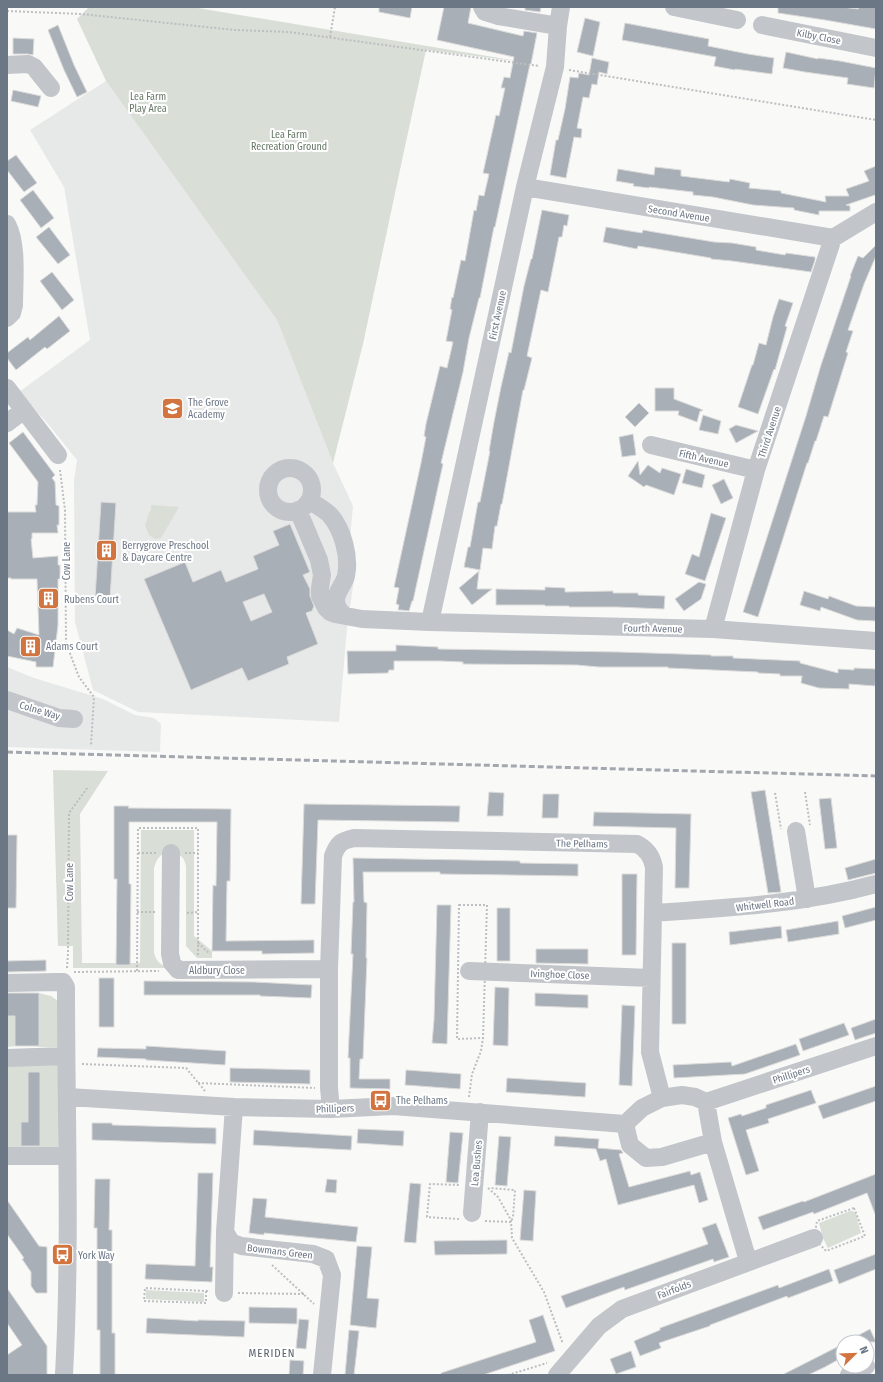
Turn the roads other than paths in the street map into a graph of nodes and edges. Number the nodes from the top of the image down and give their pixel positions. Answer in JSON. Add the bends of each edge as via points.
{"nodes":[{"id":1,"x":482,"y":7,"type":"edge"},
{"id":2,"x":561,"y":7,"type":"edge"},
{"id":3,"x":674,"y":7,"type":"edge"},
{"id":4,"x":737,"y":20,"type":"dead end"},
{"id":5,"x":762,"y":25,"type":"dead end"},
{"id":6,"x":558,"y":26,"type":"junction"},
{"id":7,"x":876,"y":48,"type":"edge"},
{"id":8,"x":7,"y":65,"type":"edge"},
{"id":9,"x":51,"y":88,"type":"dead end"},
{"id":10,"x":525,"y":188,"type":"junction"},
{"id":11,"x":876,"y":212,"type":"edge"},
{"id":12,"x":7,"y":224,"type":"edge"},
{"id":13,"x":833,"y":238,"type":"junction"},
{"id":14,"x":7,"y":318,"type":"edge"},
{"id":15,"x":7,"y":388,"type":"edge"},
{"id":16,"x":24,"y":410,"type":"junction"},
{"id":17,"x":7,"y":423,"type":"edge"},
{"id":18,"x":651,"y":445,"type":"dead end"},
{"id":19,"x":58,"y":455,"type":"road end"},
{"id":20,"x":756,"y":470,"type":"junction"},
{"id":21,"x":344,"y":615,"type":"junction"},
{"id":22,"x":430,"y":622,"type":"junction"},
{"id":23,"x":714,"y":629,"type":"junction"},
{"id":24,"x":876,"y":641,"type":"edge"},
{"id":25,"x":7,"y":700,"type":"edge"},
{"id":26,"x":74,"y":719,"type":"dead end"},
{"id":27,"x":796,"y":830,"type":"dead end"},
{"id":28,"x":171,"y":852,"type":"dead end"},
{"id":29,"x":876,"y":884,"type":"edge"},
{"id":30,"x":806,"y":899,"type":"junction"},
{"id":31,"x":653,"y":913,"type":"junction"},
{"id":32,"x":329,"y":969,"type":"junction"},
{"id":33,"x":469,"y":971,"type":"dead end"},
{"id":34,"x":651,"y":978,"type":"junction"},
{"id":35,"x":7,"y":983,"type":"edge"},
{"id":36,"x":876,"y":1046,"type":"edge"},
{"id":37,"x":7,"y":1058,"type":"edge"},
{"id":38,"x":66,"y":1060,"type":"junction"},
{"id":39,"x":68,"y":1097,"type":"junction"},
{"id":40,"x":662,"y":1098,"type":"junction"},
{"id":41,"x":706,"y":1102,"type":"junction"},
{"id":42,"x":234,"y":1107,"type":"junction"},
{"id":43,"x":331,"y":1109,"type":"junction"},
{"id":44,"x":474,"y":1112,"type":"junction"},
{"id":45,"x":625,"y":1124,"type":"junction"},
{"id":46,"x":713,"y":1142,"type":"junction"},
{"id":47,"x":7,"y":1156,"type":"edge"},
{"id":48,"x":67,"y":1156,"type":"junction"},
{"id":49,"x":472,"y":1213,"type":"dead end"},
{"id":50,"x":225,"y":1232,"type":"junction"},
{"id":51,"x":814,"y":1238,"type":"road end"},
{"id":52,"x":748,"y":1261,"type":"junction"},
{"id":53,"x":224,"y":1293,"type":"road end"},
{"id":54,"x":558,"y":1366,"type":"edge"},
{"id":55,"x":64,"y":1375,"type":"edge"},
{"id":56,"x":322,"y":1375,"type":"edge"}],
"edges":[{"from":1,"to":6,"type":"street","via":[[485,12],[498,16]]},
{"from":2,"to":6,"type":"street","name":"First Avenue"},
{"from":3,"to":4,"type":"street"},
{"from":5,"to":7,"type":"street","name":"Kilby Close"},
{"from":6,"to":10,"type":"street","name":"First Avenue","via":[[555,67]]},
{"from":8,"to":9,"type":"street","via":[[34,66]]},
{"from":10,"to":13,"type":"street","name":"Second Avenue"},
{"from":10,"to":22,"type":"street","name":"First Avenue"},
{"from":11,"to":13,"type":"street"},
{"from":12,"to":14,"type":"street","via":[[14,252],[14,305],[12,314]]},
{"from":13,"to":20,"type":"street","name":"Third Avenue"},
{"from":15,"to":16,"type":"street"},
{"from":16,"to":17,"type":"street"},
{"from":16,"to":19,"type":"street"},
{"from":18,"to":20,"type":"street","name":"Fifth Avenue"},
{"from":20,"to":23,"type":"street","name":"Third Avenue"},
{"from":21,"to":21,"type":"street","name":"Fourth Avenue","via":[[339,610],[336,599],[347,570],[343,541],[329,515],[304,506],[322,575],[320,596],[330,612]]},
{"from":21,"to":22,"type":"street","name":"Fourth Avenue","via":[[362,619]]},
{"from":22,"to":23,"type":"street","name":"Fourth Avenue"},
{"from":23,"to":24,"type":"street","name":"Fourth Avenue"},
{"from":25,"to":26,"type":"street","name":"Colne Way","via":[[59,718]]},
{"from":27,"to":30,"type":"street"},
{"from":28,"to":32,"type":"street","name":"Aldbury Close","via":[[170,954],[172,963],[178,970]]},
{"from":29,"to":30,"type":"street","name":"Whitwell Road"},
{"from":30,"to":31,"type":"street","name":"Whitwell Road","via":[[719,909]]},
{"from":31,"to":32,"type":"street","name":"The Pelhams","via":[[653,860],[644,847],[637,844],[354,838],[341,841],[333,856]]},
{"from":31,"to":34,"type":"street","name":"The Pelhams"},
{"from":32,"to":43,"type":"street","name":"The Pelhams"},
{"from":33,"to":34,"type":"street","name":"Ivinghoe Close"},
{"from":34,"to":40,"type":"street","name":"The Pelhams","via":[[650,1052]]},
{"from":35,"to":38,"type":"street","via":[[65,977]]},
{"from":36,"to":41,"type":"street","name":"Phillipers"},
{"from":37,"to":38,"type":"street"},
{"from":38,"to":39,"type":"street"},
{"from":39,"to":42,"type":"street","name":"Phillipers"},
{"from":39,"to":48,"type":"street"},
{"from":40,"to":41,"type":"street","via":[[682,1095]]},
{"from":40,"to":45,"type":"street","via":[[642,1108]]},
{"from":41,"to":46,"type":"street"},
{"from":42,"to":43,"type":"street","name":"Phillipers"},
{"from":42,"to":50,"type":"street"},
{"from":43,"to":44,"type":"street","name":"Phillipers","via":[[393,1106]]},
{"from":44,"to":45,"type":"street","name":"Phillipers"},
{"from":44,"to":49,"type":"street","name":"Lea Bushes"},
{"from":45,"to":46,"type":"street","via":[[630,1145],[646,1158],[662,1157]]},
{"from":46,"to":52,"type":"street"},
{"from":47,"to":48,"type":"street"},
{"from":48,"to":55,"type":"street","via":[[67,1316]]},
{"from":50,"to":53,"type":"street"},
{"from":50,"to":56,"type":"street","name":"Bowmans Green","via":[[231,1242],[241,1246],[312,1254],[326,1259],[332,1275]]},
{"from":51,"to":52,"type":"street","name":"Fairfolds"},
{"from":52,"to":54,"type":"street","name":"Fairfolds","via":[[622,1309],[599,1326]]}]}
